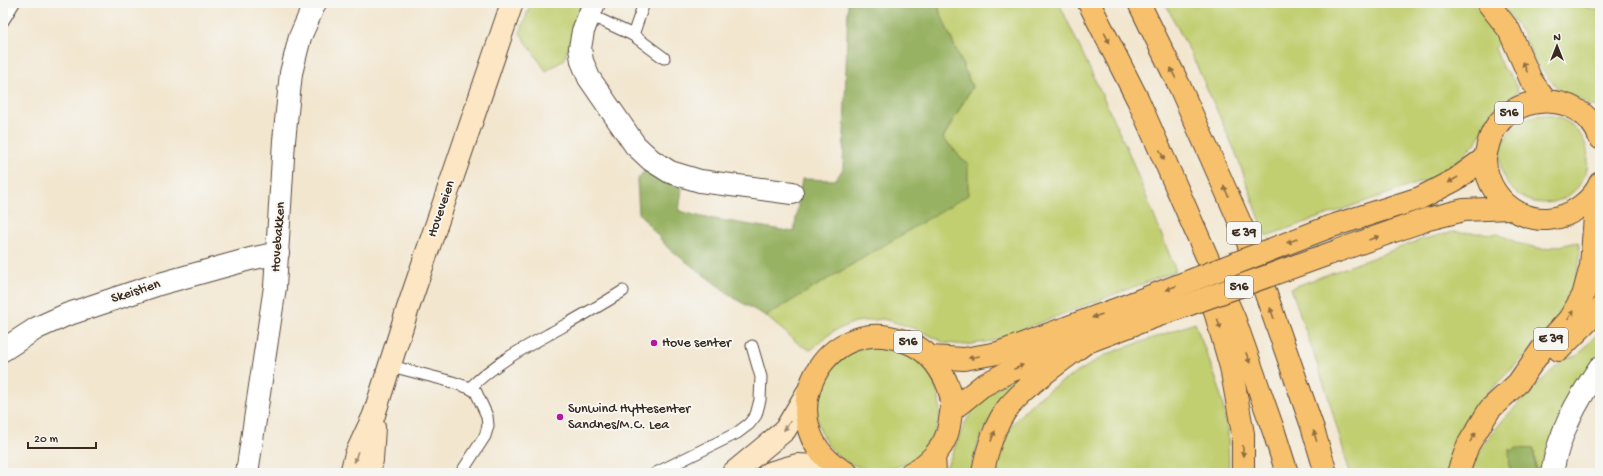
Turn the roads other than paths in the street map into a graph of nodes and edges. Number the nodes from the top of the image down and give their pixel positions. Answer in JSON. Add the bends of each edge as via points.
{"nodes":[{"id":1,"x":14,"y":3,"type":"edge"},
{"id":2,"x":315,"y":3,"type":"edge"},
{"id":3,"x":512,"y":3,"type":"edge"},
{"id":4,"x":644,"y":3,"type":"edge"},
{"id":5,"x":1090,"y":3,"type":"edge"},
{"id":6,"x":1139,"y":3,"type":"edge"},
{"id":7,"x":1488,"y":3,"type":"edge"},
{"id":8,"x":592,"y":9,"type":"edge"},
{"id":9,"x":3,"y":21,"type":"edge"},
{"id":10,"x":634,"y":35,"type":"junction"},
{"id":11,"x":664,"y":58,"type":"dead end"},
{"id":12,"x":1545,"y":100,"type":"junction"},
{"id":13,"x":1593,"y":117,"type":"edge"},
{"id":14,"x":1600,"y":138,"type":"edge"},
{"id":15,"x":1485,"y":158,"type":"junction"},
{"id":16,"x":1600,"y":184,"type":"edge"},
{"id":17,"x":792,"y":193,"type":"dead end"},
{"id":18,"x":1184,"y":206,"type":"junction"},
{"id":19,"x":1509,"y":208,"type":"junction"},
{"id":20,"x":278,"y":253,"type":"junction"},
{"id":21,"x":623,"y":291,"type":"dead end"},
{"id":22,"x":1600,"y":309,"type":"edge"},
{"id":23,"x":1137,"y":312,"type":"junction"},
{"id":24,"x":1088,"y":341,"type":"junction"},
{"id":25,"x":752,"y":346,"type":"dead end"},
{"id":26,"x":3,"y":350,"type":"edge"},
{"id":27,"x":930,"y":357,"type":"junction"},
{"id":28,"x":391,"y":366,"type":"junction"},
{"id":29,"x":1600,"y":367,"type":"edge"},
{"id":30,"x":1518,"y":383,"type":"junction"},
{"id":31,"x":470,"y":388,"type":"junction"},
{"id":32,"x":807,"y":393,"type":"junction"},
{"id":33,"x":952,"y":410,"type":"junction"},
{"id":34,"x":374,"y":415,"type":"junction"},
{"id":35,"x":934,"y":465,"type":"edge"},
{"id":36,"x":841,"y":470,"type":"edge"},
{"id":37,"x":247,"y":473,"type":"edge"},
{"id":38,"x":351,"y":473,"type":"edge"},
{"id":39,"x":369,"y":473,"type":"edge"},
{"id":40,"x":461,"y":473,"type":"edge"},
{"id":41,"x":656,"y":473,"type":"edge"},
{"id":42,"x":733,"y":473,"type":"edge"},
{"id":43,"x":769,"y":473,"type":"edge"},
{"id":44,"x":911,"y":473,"type":"edge"},
{"id":45,"x":983,"y":473,"type":"edge"},
{"id":46,"x":1243,"y":473,"type":"edge"},
{"id":47,"x":1287,"y":473,"type":"edge"},
{"id":48,"x":1326,"y":473,"type":"edge"},
{"id":49,"x":1458,"y":473,"type":"edge"},
{"id":50,"x":1552,"y":473,"type":"edge"}],
"edges":[{"from":1,"to":9,"type":"lane"},
{"from":2,"to":20,"type":"street","name":"Hovebakken","via":[[300,38],[291,73],[284,141]]},
{"from":3,"to":28,"type":"main road","name":"Hoveveien","via":[[408,308]]},
{"from":4,"to":10,"type":"lane"},
{"from":5,"to":18,"type":"main road","one_way":true,"via":[[1138,100]]},
{"from":48,"to":6,"type":"main road","number":"E 39","one_way":true,"via":[[1312,426],[1244,234],[1179,85]]},
{"from":12,"to":7,"type":"main road","one_way":true,"via":[[1531,80],[1509,30]]},
{"from":8,"to":10,"type":"lane"},
{"from":8,"to":17,"type":"street","via":[[580,48],[582,61],[589,78],[635,145],[651,160],[670,172],[700,181]]},
{"from":10,"to":11,"type":"lane"},
{"from":12,"to":13,"type":"main road","number":"516","via":[[1567,104]]},
{"from":12,"to":15,"type":"main road","number":"516","via":[[1522,105],[1503,117],[1490,136]]},
{"from":13,"to":14,"type":"main road","number":"516"},
{"from":15,"to":19,"type":"main road","number":"516","via":[[1488,177],[1496,194]]},
{"from":15,"to":23,"type":"main road","number":"516","one_way":true,"bridge":true,"via":[[1456,180],[1420,198],[1328,227]]},
{"from":16,"to":19,"type":"main road","number":"516","via":[[1590,200],[1572,213],[1551,220],[1529,218]]},
{"from":30,"to":16,"type":"main road","number":"E 39","one_way":true,"via":[[1583,296],[1591,266]]},
{"from":18,"to":46,"type":"main road","one_way":true,"via":[[1231,367],[1243,434]]},
{"from":18,"to":47,"type":"main road","one_way":true,"via":[[1234,318]]},
{"from":23,"to":19,"type":"main road","number":"516","one_way":true,"bridge":true,"via":[[1337,251],[1428,219],[1464,210]]},
{"from":20,"to":26,"type":"street","name":"Skeistien","via":[[182,278],[66,315],[37,328]]},
{"from":20,"to":37,"type":"street","name":"Hovebakken"},
{"from":21,"to":31,"type":"lane","via":[[501,361]]},
{"from":22,"to":30,"type":"main road","via":[[1546,363]]},
{"from":23,"to":24,"type":"main road","number":"516"},
{"from":23,"to":27,"type":"main road","number":"516","one_way":true,"via":[[998,353],[964,359]]},
{"from":33,"to":24,"type":"main road","number":"516","one_way":true,"via":[[982,386],[1008,372]]},
{"from":45,"to":24,"type":"main road","one_way":true,"via":[[994,433],[1009,406],[1046,372]]},
{"from":25,"to":41,"type":"lane","via":[[761,377],[760,400],[756,415],[737,434]]},
{"from":27,"to":32,"type":"main road","number":"516","via":[[912,343],[891,336],[869,336],[848,342],[829,355],[815,372]]},
{"from":27,"to":33,"type":"main road","number":"516","via":[[942,372],[950,391]]},
{"from":28,"to":31,"type":"lane"},
{"from":28,"to":34,"type":"main road","name":"Hoveveien"},
{"from":29,"to":50,"type":"street","via":[[1579,398],[1565,427]]},
{"from":49,"to":30,"type":"main road","number":"E 39","one_way":true,"via":[[1468,445],[1490,409]]},
{"from":31,"to":40,"type":"lane","via":[[476,392],[483,404],[488,426],[485,436]]},
{"from":32,"to":36,"type":"main road","number":"516","via":[[806,415],[811,434],[820,452]]},
{"from":32,"to":42,"type":"main road","one_way":true,"via":[[786,430]]},
{"from":33,"to":35,"type":"main road","number":"516","via":[[947,435]]},
{"from":34,"to":38,"type":"main road","name":"Hoveveien","one_way":true,"via":[[356,454]]},
{"from":34,"to":39,"type":"main road","name":"Hoveveien"},
{"from":35,"to":44,"type":"main road","number":"516"},
{"from":36,"to":43,"type":"main road","via":[[797,465]]}]}
